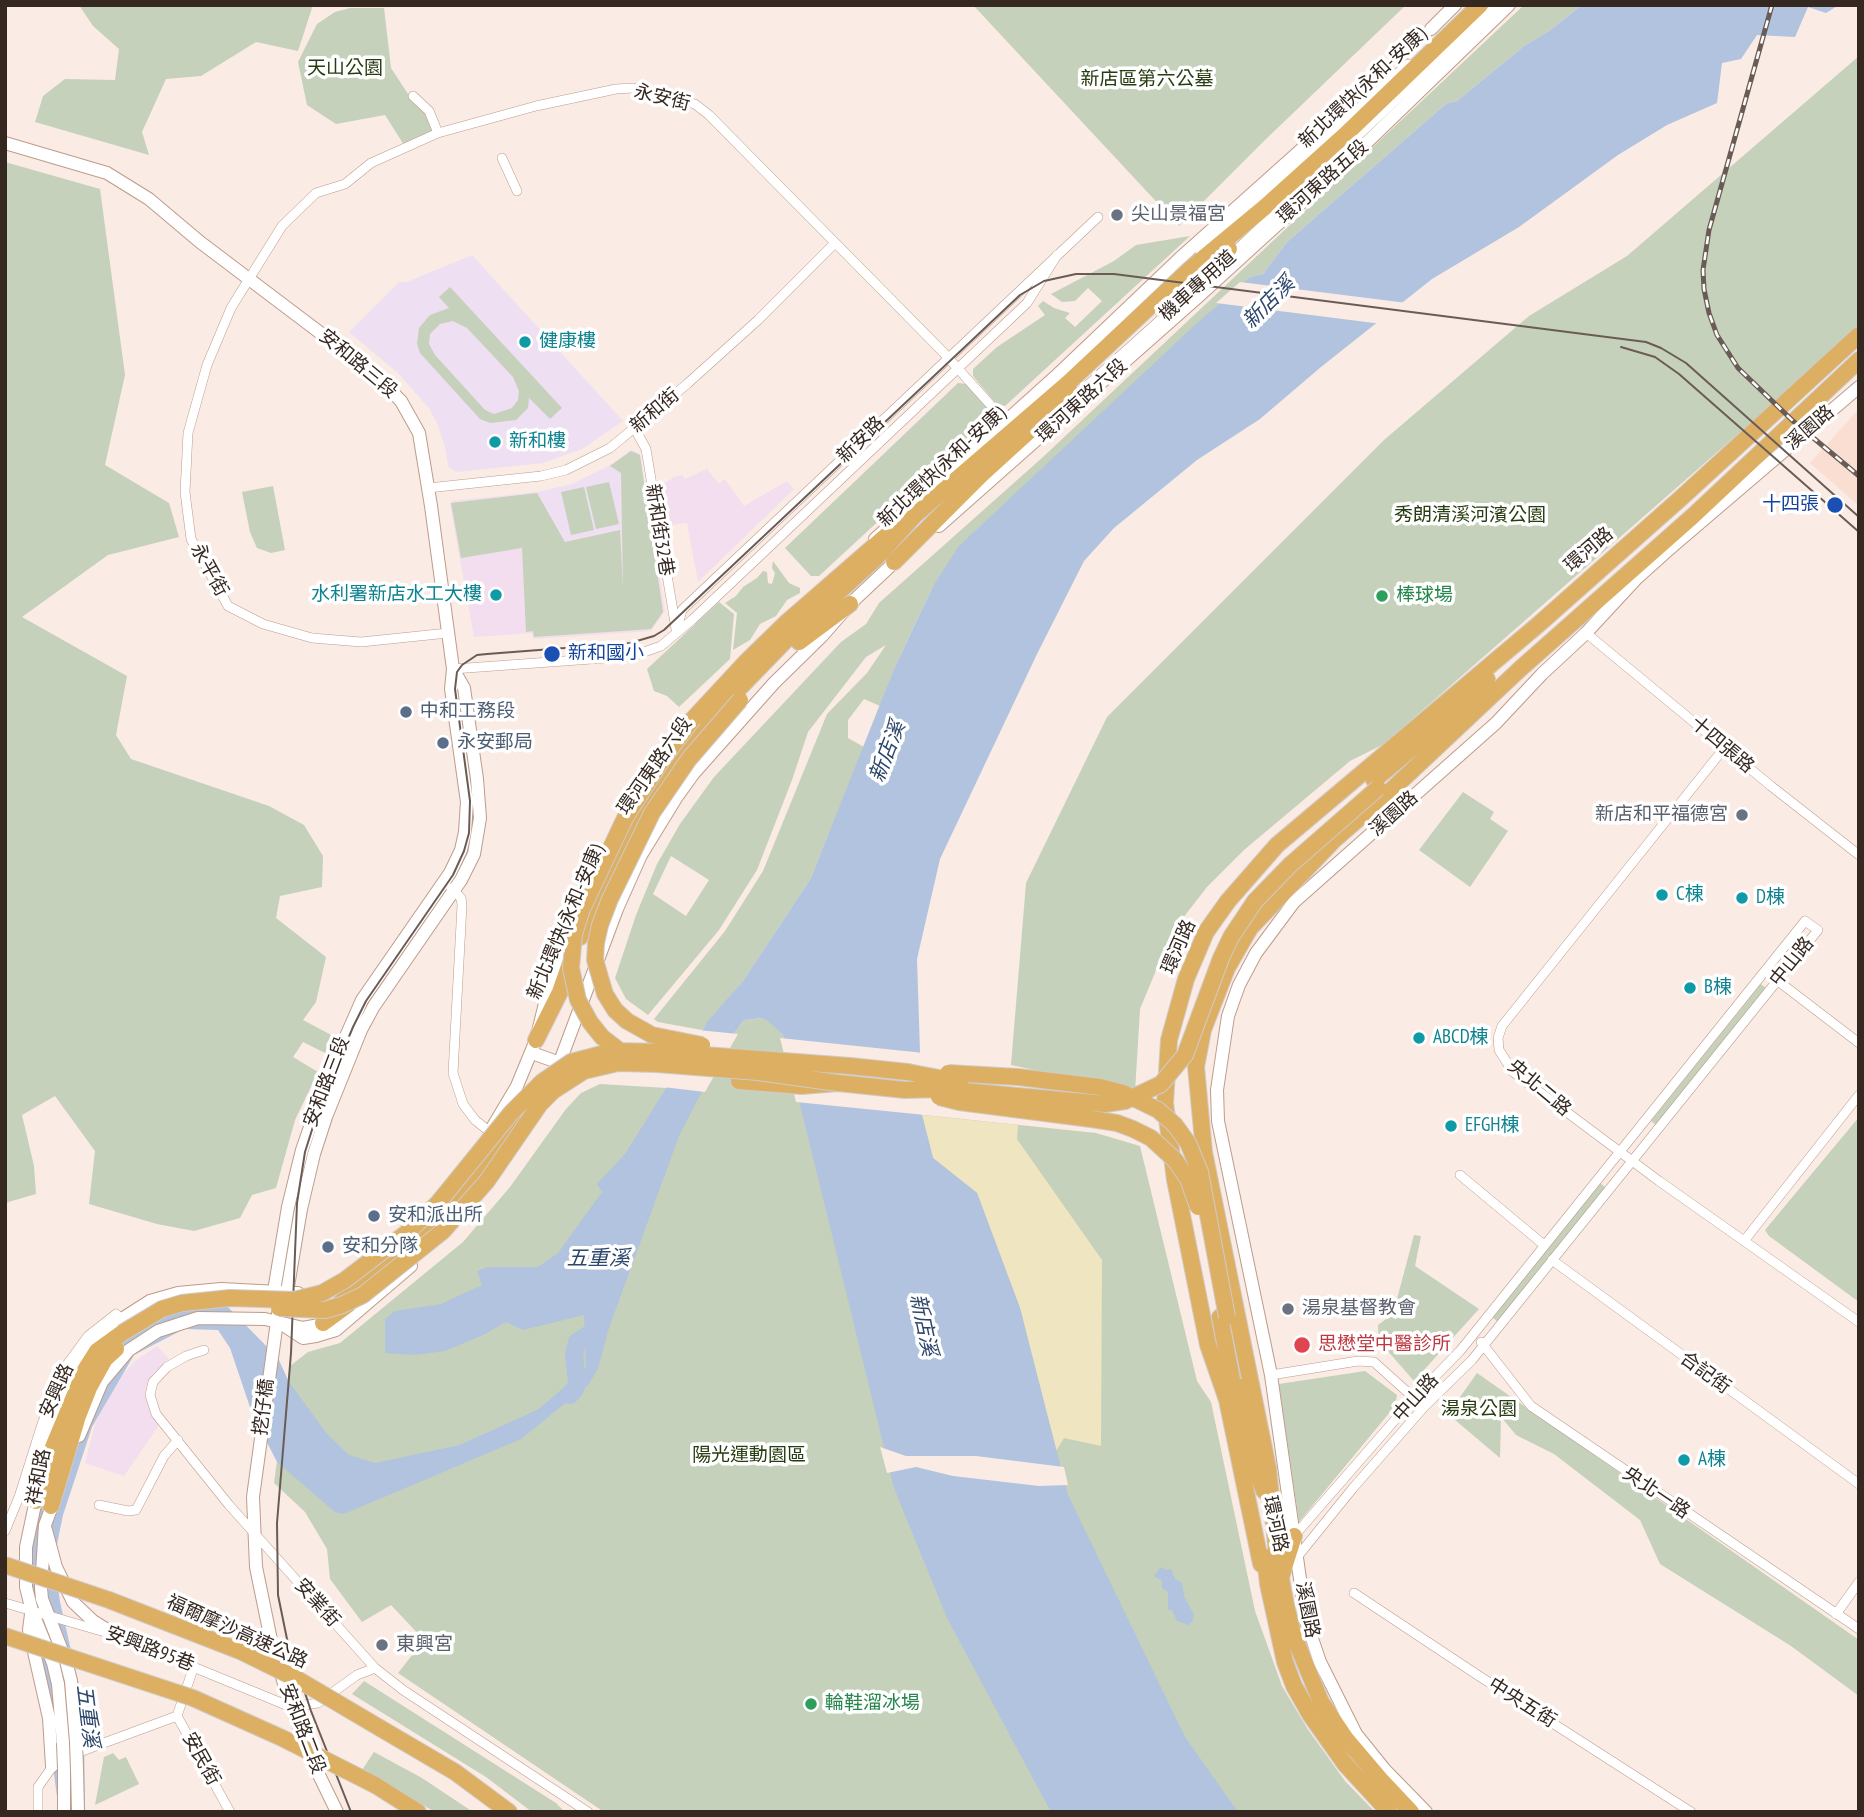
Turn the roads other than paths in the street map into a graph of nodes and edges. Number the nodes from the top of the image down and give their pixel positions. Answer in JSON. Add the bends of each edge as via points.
{"nodes":[{"id":1,"x":1455,"y":5,"type":"edge"},
{"id":2,"x":1471,"y":5,"type":"edge"},
{"id":3,"x":1480,"y":5,"type":"edge"},
{"id":4,"x":1488,"y":5,"type":"edge"},
{"id":5,"x":1497,"y":5,"type":"edge"},
{"id":6,"x":1508,"y":5,"type":"edge"},
{"id":7,"x":1431,"y":29,"type":"tunnel mouth"},
{"id":8,"x":413,"y":96,"type":"dead end"},
{"id":9,"x":1331,"y":123,"type":"tunnel mouth"},
{"id":10,"x":439,"y":133,"type":"junction"},
{"id":11,"x":5,"y":143,"type":"edge"},
{"id":12,"x":502,"y":158,"type":"dead end"},
{"id":13,"x":517,"y":191,"type":"dead end"},
{"id":14,"x":1098,"y":217,"type":"dead end"},
{"id":15,"x":835,"y":243,"type":"junction"},
{"id":16,"x":1057,"y":255,"type":"junction"},
{"id":17,"x":247,"y":278,"type":"junction"},
{"id":18,"x":1859,"y":335,"type":"edge"},
{"id":19,"x":1094,"y":341,"type":"junction"},
{"id":20,"x":1133,"y":355,"type":"joint"},
{"id":21,"x":948,"y":357,"type":"junction"},
{"id":22,"x":1859,"y":360,"type":"edge"},
{"id":23,"x":958,"y":368,"type":"junction"},
{"id":24,"x":1055,"y":377,"type":"junction"},
{"id":25,"x":1859,"y":387,"type":"edge"},
{"id":26,"x":1044,"y":402,"type":"junction"},
{"id":27,"x":1005,"y":421,"type":"junction"},
{"id":28,"x":635,"y":429,"type":"junction"},
{"id":29,"x":428,"y":488,"type":"junction"},
{"id":30,"x":915,"y":515,"type":"junction"},
{"id":31,"x":894,"y":562,"type":"junction"},
{"id":32,"x":850,"y":604,"type":"junction"},
{"id":33,"x":1539,"y":624,"type":"junction"},
{"id":34,"x":676,"y":632,"type":"junction"},
{"id":35,"x":448,"y":633,"type":"junction"},
{"id":36,"x":1586,"y":633,"type":"junction"},
{"id":37,"x":453,"y":669,"type":"junction"},
{"id":38,"x":1520,"y":669,"type":"junction"},
{"id":39,"x":1726,"y":747,"type":"junction"},
{"id":40,"x":1376,"y":784,"type":"junction"},
{"id":41,"x":1859,"y":855,"type":"edge"},
{"id":42,"x":449,"y":886,"type":"junction"},
{"id":43,"x":1765,"y":971,"type":"junction"},
{"id":44,"x":1778,"y":979,"type":"junction"},
{"id":45,"x":1859,"y":1043,"type":"edge"},
{"id":46,"x":534,"y":1047,"type":"junction"},
{"id":47,"x":560,"y":1063,"type":"junction"},
{"id":48,"x":850,"y":1066,"type":"junction"},
{"id":49,"x":908,"y":1072,"type":"junction"},
{"id":50,"x":838,"y":1083,"type":"junction"},
{"id":51,"x":905,"y":1090,"type":"junction"},
{"id":52,"x":1859,"y":1095,"type":"edge"},
{"id":53,"x":534,"y":1100,"type":"junction"},
{"id":54,"x":490,"y":1132,"type":"junction"},
{"id":55,"x":1620,"y":1150,"type":"junction"},
{"id":56,"x":1633,"y":1160,"type":"junction"},
{"id":57,"x":1460,"y":1175,"type":"dead end"},
{"id":58,"x":1744,"y":1241,"type":"junction"},
{"id":59,"x":1544,"y":1245,"type":"junction"},
{"id":60,"x":1552,"y":1260,"type":"junction"},
{"id":61,"x":379,"y":1274,"type":"junction"},
{"id":62,"x":247,"y":1290,"type":"junction"},
{"id":63,"x":375,"y":1295,"type":"junction"},
{"id":64,"x":279,"y":1302,"type":"junction"},
{"id":65,"x":1223,"y":1317,"type":"junction"},
{"id":66,"x":246,"y":1318,"type":"junction"},
{"id":67,"x":1859,"y":1322,"type":"edge"},
{"id":68,"x":323,"y":1323,"type":"junction"},
{"id":69,"x":123,"y":1331,"type":"junction"},
{"id":70,"x":274,"y":1335,"type":"joint"},
{"id":71,"x":1473,"y":1335,"type":"junction"},
{"id":72,"x":1208,"y":1345,"type":"junction"},
{"id":73,"x":1484,"y":1345,"type":"junction"},
{"id":74,"x":204,"y":1350,"type":"dead end"},
{"id":75,"x":1271,"y":1375,"type":"junction"},
{"id":76,"x":1414,"y":1398,"type":"junction"},
{"id":77,"x":1424,"y":1407,"type":"junction"},
{"id":78,"x":178,"y":1440,"type":"junction"},
{"id":79,"x":255,"y":1478,"type":"joint"},
{"id":80,"x":1859,"y":1484,"type":"edge"},
{"id":81,"x":44,"y":1504,"type":"junction"},
{"id":82,"x":99,"y":1505,"type":"dead end"},
{"id":83,"x":1273,"y":1513,"type":"junction"},
{"id":84,"x":45,"y":1525,"type":"junction"},
{"id":85,"x":5,"y":1531,"type":"edge"},
{"id":86,"x":252,"y":1531,"type":"junction"},
{"id":87,"x":1294,"y":1536,"type":"junction"},
{"id":88,"x":1282,"y":1561,"type":"junction"},
{"id":89,"x":5,"y":1565,"type":"edge"},
{"id":90,"x":1280,"y":1580,"type":"junction"},
{"id":91,"x":1859,"y":1582,"type":"edge"},
{"id":92,"x":1354,"y":1593,"type":"dead end"},
{"id":93,"x":5,"y":1603,"type":"edge"},
{"id":94,"x":1273,"y":1607,"type":"junction"},
{"id":95,"x":32,"y":1611,"type":"junction"},
{"id":96,"x":1836,"y":1614,"type":"junction"},
{"id":97,"x":48,"y":1616,"type":"junction"},
{"id":98,"x":1859,"y":1629,"type":"edge"},
{"id":99,"x":5,"y":1636,"type":"edge"},
{"id":100,"x":117,"y":1636,"type":"junction"},
{"id":101,"x":1285,"y":1662,"type":"junction"},
{"id":102,"x":194,"y":1665,"type":"junction"},
{"id":103,"x":375,"y":1668,"type":"junction"},
{"id":104,"x":291,"y":1707,"type":"junction"},
{"id":105,"x":177,"y":1716,"type":"junction"},
{"id":106,"x":54,"y":1764,"type":"junction"},
{"id":107,"x":38,"y":1812,"type":"edge"},
{"id":108,"x":64,"y":1812,"type":"edge"},
{"id":109,"x":78,"y":1812,"type":"edge"},
{"id":110,"x":230,"y":1812,"type":"edge"},
{"id":111,"x":337,"y":1812,"type":"edge"},
{"id":112,"x":418,"y":1812,"type":"edge"},
{"id":113,"x":509,"y":1812,"type":"edge"},
{"id":114,"x":588,"y":1812,"type":"edge"},
{"id":115,"x":1389,"y":1812,"type":"edge"},
{"id":116,"x":1411,"y":1812,"type":"edge"},
{"id":117,"x":1426,"y":1812,"type":"edge"},
{"id":118,"x":1691,"y":1812,"type":"edge"}],
"edges":[{"from":1,"to":7,"type":"main road"},
{"from":2,"to":19,"type":"street","name":"機車專用道","via":[[1114,334]]},
{"from":3,"to":26,"type":"highway","name":"新北環快(永和-安康)","via":[[1345,135]]},
{"from":4,"to":31,"type":"highway","name":"新北環快(永和-安康)","via":[[1350,139],[982,474]]},
{"from":5,"to":31,"type":"street","name":"機車專用道","via":[[1298,195]]},
{"from":6,"to":20,"type":"main road","name":"環河東路五段","via":[[1359,150]]},
{"from":8,"to":10,"type":"street","via":[[429,111]]},
{"from":9,"to":19,"type":"main road","name":"環河東路五段"},
{"from":10,"to":15,"type":"street","name":"永安街","via":[[616,89],[633,88],[695,104]]},
{"from":10,"to":17,"type":"street","name":"永安街","via":[[371,163],[345,184],[316,193],[282,226]]},
{"from":11,"to":17,"type":"main road","name":"安和路三段","via":[[107,173],[149,200]]},
{"from":12,"to":13,"type":"street"},
{"from":14,"to":16,"type":"street","name":"新安路"},
{"from":15,"to":21,"type":"street","name":"永安街"},
{"from":15,"to":28,"type":"street","name":"新和街","via":[[758,320]]},
{"from":16,"to":21,"type":"street","name":"新安路"},
{"from":16,"to":23,"type":"street","name":"新安路","via":[[1027,303]]},
{"from":17,"to":29,"type":"main road","name":"安和路三段","via":[[372,372],[401,401],[419,433]]},
{"from":17,"to":35,"type":"street","name":"永平街","via":[[197,397],[188,433],[185,492],[191,539],[228,606],[262,624],[312,638],[361,642]]},
{"from":18,"to":33,"type":"highway","name":"環河路"},
{"from":19,"to":24,"type":"main road","name":"環河東路五段"},
{"from":20,"to":31,"type":"main road","name":"環河東路六段"},
{"from":21,"to":23,"type":"street","name":"永安街"},
{"from":21,"to":34,"type":"street","name":"新安路","via":[[682,610]]},
{"from":22,"to":38,"type":"highway","name":"環河路"},
{"from":23,"to":27,"type":"street","name":"永安街"},
{"from":23,"to":34,"type":"street","name":"新安路"},
{"from":24,"to":26,"type":"highway"},
{"from":24,"to":27,"type":"main road","name":"環河東路六段"},
{"from":25,"to":36,"type":"main road","name":"溪園路","via":[[1637,578]]},
{"from":26,"to":30,"type":"highway","name":"新北環快(永和-安康)"},
{"from":27,"to":46,"type":"main road","name":"環河東路六段","via":[[737,664],[664,749],[633,793],[568,925]]},
{"from":28,"to":29,"type":"street","name":"新和街","via":[[610,448],[566,470]]},
{"from":28,"to":34,"type":"street","name":"新和街32巷","via":[[646,449]]},
{"from":29,"to":35,"type":"main road","name":"安和路三段"},
{"from":30,"to":46,"type":"highway","name":"新北環快(永和-安康)","via":[[876,558],[772,654],[670,767],[637,818],[592,905]]},
{"from":30,"to":50,"type":"highway","bridge":true,"via":[[876,543],[788,622],[693,719],[625,818],[582,909],[572,952],[578,1000],[590,1022],[617,1050],[684,1075],[802,1086]]},
{"from":31,"to":32,"type":"main road","name":"環河東路六段"},
{"from":32,"to":47,"type":"main road","name":"環河東路六段","via":[[723,739],[676,798],[641,855],[617,909]]},
{"from":32,"to":48,"type":"highway","bridge":true,"via":[[790,649],[689,759],[635,845],[600,925],[596,951],[598,978],[615,1010],[652,1035]]},
{"from":33,"to":40,"type":"highway","via":[[1459,709]]},
{"from":33,"to":72,"type":"highway","name":"環河路","via":[[1277,845],[1206,932],[1186,979],[1169,1041],[1165,1103],[1175,1180]]},
{"from":34,"to":37,"type":"street","name":"新安路","via":[[661,646],[633,656]]},
{"from":35,"to":37,"type":"main road","name":"安和路三段"},
{"from":36,"to":39,"type":"street","name":"十四張路"},
{"from":36,"to":75,"type":"main road","name":"溪園路","via":[[1496,723],[1294,902],[1256,953],[1239,985],[1222,1045],[1219,1121]]},
{"from":37,"to":42,"type":"main road","name":"安和路三段","via":[[467,818]]},
{"from":38,"to":40,"type":"highway"},
{"from":38,"to":83,"type":"highway","name":"環河路","via":[[1334,840],[1250,928],[1227,968],[1203,1030],[1196,1067],[1204,1152],[1268,1468]]},
{"from":39,"to":41,"type":"street","name":"十四張路"},
{"from":39,"to":55,"type":"street","name":"央北二路","via":[[1502,1026],[1498,1038],[1499,1050],[1513,1072]]},
{"from":40,"to":49,"type":"highway","bridge":true,"via":[[1290,854],[1251,894],[1218,945],[1174,1058],[1152,1081],[1100,1096],[980,1086]]},
{"from":40,"to":51,"type":"highway","bridge":true,"via":[[1255,901],[1221,958],[1185,1055],[1161,1084],[1125,1101],[1105,1104],[942,1089]]},
{"from":42,"to":54,"type":"street","via":[[462,905],[453,1073],[463,1104]]},
{"from":42,"to":64,"type":"main road","name":"安和路三段","via":[[362,1000],[313,1113],[294,1182]]},
{"from":43,"to":44,"type":"street"},
{"from":43,"to":44,"type":"street","name":"中山路","via":[[1805,921],[1818,930]]},
{"from":43,"to":55,"type":"street","name":"中山路"},
{"from":44,"to":45,"type":"street"},
{"from":44,"to":56,"type":"street","name":"中山路"},
{"from":46,"to":47,"type":"main road"},
{"from":46,"to":54,"type":"main road","name":"環河東路六段"},
{"from":47,"to":63,"type":"main road","name":"環河東路六段","via":[[526,1136],[483,1197],[449,1233]]},
{"from":48,"to":49,"type":"highway"},
{"from":48,"to":53,"type":"highway","bridge":true,"via":[[613,1051],[572,1062],[542,1082]]},
{"from":49,"to":65,"type":"highway","bridge":true,"via":[[1007,1076],[1100,1087],[1147,1102],[1175,1125],[1200,1171]]},
{"from":50,"to":51,"type":"highway"},
{"from":50,"to":53,"type":"highway","bridge":true,"via":[[758,1072],[618,1063],[571,1078]]},
{"from":51,"to":65,"type":"highway","bridge":true,"via":[[1117,1123],[1152,1138],[1175,1160],[1194,1194]]},
{"from":52,"to":58,"type":"street"},
{"from":53,"to":61,"type":"highway","bridge":true,"via":[[438,1220]]},
{"from":53,"to":69,"type":"highway","bridge":true,"via":[[511,1113],[439,1203],[409,1231],[323,1293],[295,1300],[230,1298],[182,1303]]},
{"from":53,"to":69,"type":"highway","bridge":true,"via":[[515,1143],[465,1209],[363,1295],[325,1310],[196,1307]]},
{"from":54,"to":64,"type":"main road","name":"環河東路六段","via":[[449,1188],[379,1252],[326,1290]]},
{"from":55,"to":56,"type":"street","name":"央北二路"},
{"from":55,"to":59,"type":"street","name":"中山路"},
{"from":56,"to":58,"type":"street","name":"央北二路"},
{"from":56,"to":60,"type":"street","name":"中山路"},
{"from":57,"to":59,"type":"street"},
{"from":58,"to":67,"type":"street","name":"央北二路"},
{"from":59,"to":71,"type":"street","name":"中山路"},
{"from":60,"to":73,"type":"street","name":"中山路"},
{"from":60,"to":80,"type":"street","name":"合記街"},
{"from":61,"to":64,"type":"highway","via":[[343,1302],[326,1309]]},
{"from":61,"to":68,"type":"highway"},
{"from":62,"to":64,"type":"main road"},
{"from":62,"to":66,"type":"main road"},
{"from":62,"to":69,"type":"main road","via":[[178,1293],[150,1301]]},
{"from":63,"to":64,"type":"main road","name":"環河東路六段","via":[[336,1330],[303,1338]]},
{"from":63,"to":68,"type":"main road","name":"環河東路六段","via":[[331,1323]]},
{"from":64,"to":66,"type":"main road","name":"祥和路"},
{"from":64,"to":68,"type":"main road","name":"環河東路六段","via":[[303,1328]]},
{"from":64,"to":70,"type":"main road","name":"安和路三段"},
{"from":65,"to":83,"type":"highway","via":[[1256,1470]]},
{"from":65,"to":88,"type":"highway","via":[[1260,1521]]},
{"from":66,"to":81,"type":"main road","name":"祥和路","via":[[198,1318],[158,1331],[130,1350],[102,1382]]},
{"from":69,"to":81,"type":"highway","via":[[97,1351],[85,1370],[53,1447]]},
{"from":69,"to":85,"type":"street","name":"安興路","via":[[116,1314],[88,1336],[65,1366]]},
{"from":70,"to":79,"type":"main road","name":"挖仔橋"},
{"from":71,"to":73,"type":"street","name":"央北一路"},
{"from":71,"to":76,"type":"street","name":"中山路"},
{"from":72,"to":88,"type":"highway","name":"環河路","via":[[1227,1400],[1261,1564]]},
{"from":72,"to":101,"type":"highway","via":[[1255,1573]]},
{"from":73,"to":77,"type":"street","name":"中山路"},
{"from":73,"to":96,"type":"street","name":"央北一路","via":[[1531,1406]]},
{"from":74,"to":78,"type":"street","name":"安業街","via":[[167,1367],[150,1388],[152,1404]]},
{"from":75,"to":76,"type":"street","via":[[1374,1362]]},
{"from":75,"to":87,"type":"main road","name":"溪園路"},
{"from":76,"to":77,"type":"street"},
{"from":76,"to":87,"type":"street","name":"中山路"},
{"from":77,"to":88,"type":"street","name":"中山路"},
{"from":78,"to":82,"type":"street","via":[[164,1456],[136,1510]]},
{"from":78,"to":86,"type":"street","name":"安業街"},
{"from":79,"to":86,"type":"main road","name":"安和路二段"},
{"from":81,"to":84,"type":"main road","name":"祥和路"},
{"from":81,"to":95,"type":"main road","name":"祥和路","via":[[29,1522],[26,1547],[26,1587]]},
{"from":83,"to":88,"type":"highway","name":"環河路"},
{"from":84,"to":97,"type":"main road","name":"祥和路","via":[[41,1588]]},
{"from":84,"to":100,"type":"main road","via":[[56,1567],[73,1602]]},
{"from":86,"to":103,"type":"street","name":"安業街"},
{"from":86,"to":104,"type":"main road","name":"安和路二段","via":[[271,1640]]},
{"from":87,"to":88,"type":"highway"},
{"from":88,"to":90,"type":"highway","name":"環河路"},
{"from":88,"to":94,"type":"highway","name":"環河路"},
{"from":88,"to":117,"type":"main road","name":"溪園路","via":[[1320,1662],[1356,1734]]},
{"from":89,"to":113,"type":"highway","name":"福爾摩沙高速公路","bridge":true,"via":[[240,1651],[297,1679],[455,1772]]},
{"from":90,"to":94,"type":"highway"},
{"from":90,"to":116,"type":"highway","name":"環河路","via":[[1293,1634],[1321,1702]]},
{"from":91,"to":96,"type":"street"},
{"from":92,"to":118,"type":"street","name":"中央五街"},
{"from":93,"to":95,"type":"street","name":"安興路95巷"},
{"from":94,"to":101,"type":"highway","name":"環河路"},
{"from":95,"to":97,"type":"street","name":"安興路95巷"},
{"from":95,"to":106,"type":"main road","via":[[29,1630],[49,1718]]},
{"from":95,"to":108,"type":"main road","name":"祥和路","bridge":true,"via":[[53,1663],[61,1704]]},
{"from":96,"to":98,"type":"street","name":"央北一路"},
{"from":97,"to":100,"type":"street","name":"安興路95巷"},
{"from":97,"to":109,"type":"main road","name":"祥和路","bridge":true,"via":[[66,1661],[74,1703]]},
{"from":99,"to":112,"type":"highway","bridge":true,"via":[[192,1698],[282,1738]]},
{"from":100,"to":102,"type":"street","name":"安興路95巷"},
{"from":101,"to":115,"type":"highway","name":"環河路","via":[[1311,1716],[1345,1764]]},
{"from":102,"to":104,"type":"street","name":"安興路95巷"},
{"from":102,"to":105,"type":"street","name":"安民街"},
{"from":103,"to":104,"type":"street","via":[[318,1703]]},
{"from":103,"to":114,"type":"street","name":"安業街"},
{"from":104,"to":111,"type":"main road","name":"安和路二段"},
{"from":105,"to":106,"type":"street","bridge":true,"via":[[85,1748]]},
{"from":105,"to":110,"type":"street","name":"安民街"},
{"from":106,"to":107,"type":"street","via":[[38,1787]]}]}
